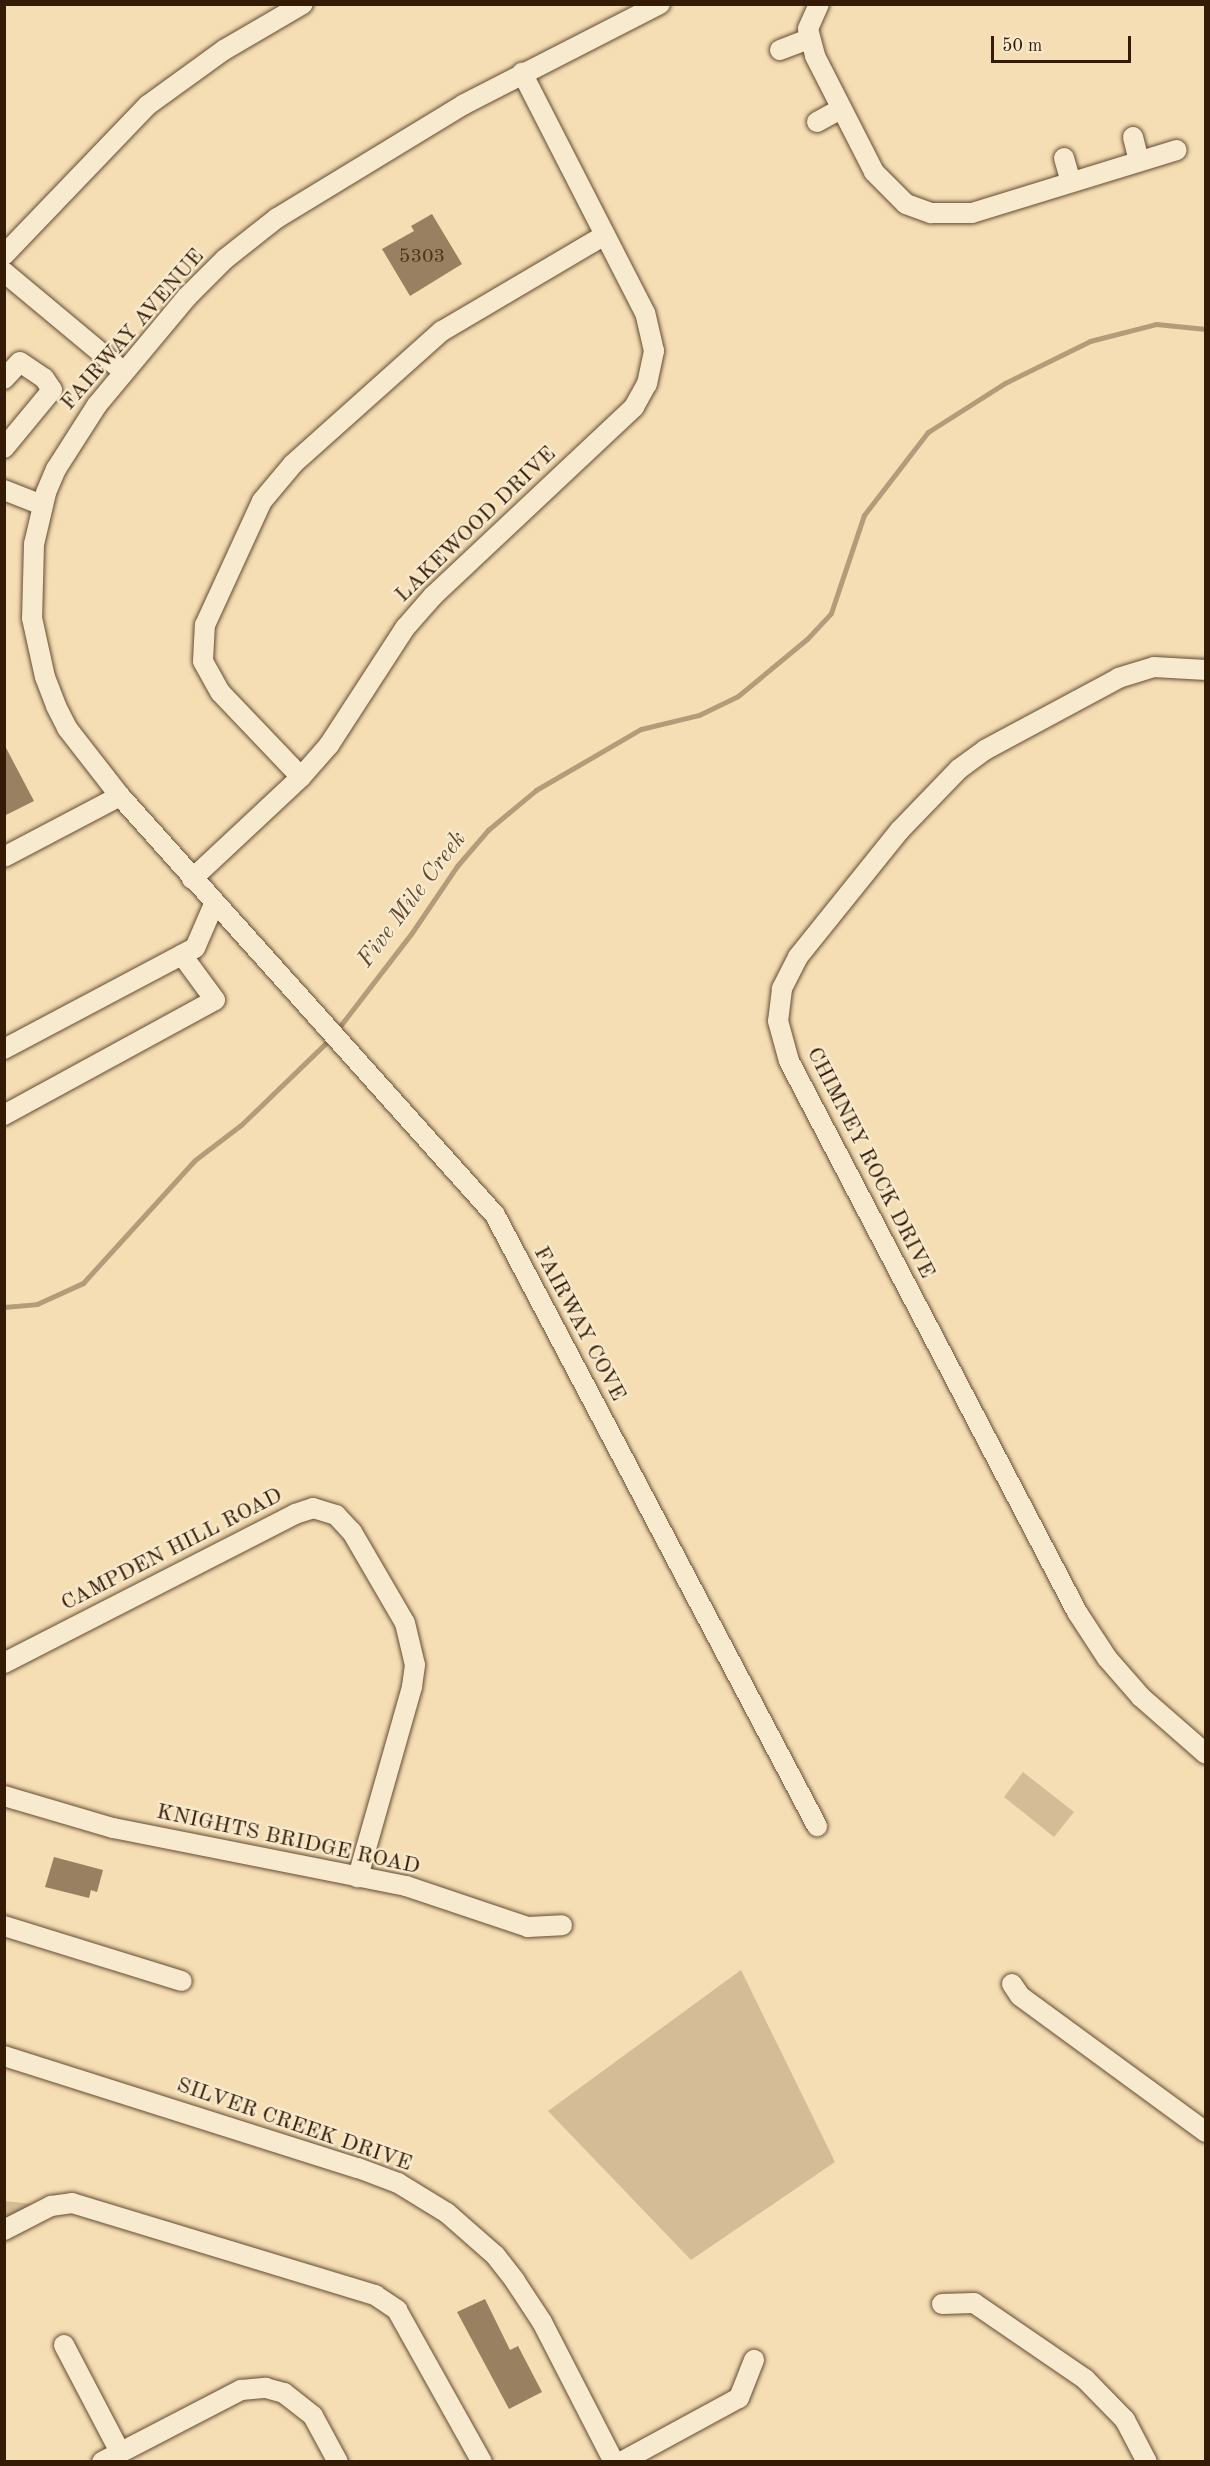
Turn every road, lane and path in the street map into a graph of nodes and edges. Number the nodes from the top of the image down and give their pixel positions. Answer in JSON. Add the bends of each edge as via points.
{"nodes":[{"id":1,"x":303,"y":4,"type":"edge"},
{"id":2,"x":660,"y":4,"type":"edge"},
{"id":3,"x":819,"y":4,"type":"edge"},
{"id":4,"x":809,"y":39,"type":"junction"},
{"id":5,"x":780,"y":50,"type":"dead end"},
{"id":6,"x":522,"y":74,"type":"junction"},
{"id":7,"x":840,"y":109,"type":"junction"},
{"id":8,"x":817,"y":122,"type":"dead end"},
{"id":9,"x":1133,"y":137,"type":"dead end"},
{"id":10,"x":1177,"y":150,"type":"dead end"},
{"id":11,"x":1064,"y":158,"type":"dead end"},
{"id":12,"x":1139,"y":161,"type":"junction"},
{"id":13,"x":1071,"y":182,"type":"junction"},
{"id":14,"x":605,"y":235,"type":"junction"},
{"id":15,"x":4,"y":255,"type":"edge"},
{"id":16,"x":4,"y":272,"type":"edge"},
{"id":17,"x":124,"y":372,"type":"junction"},
{"id":18,"x":4,"y":379,"type":"edge"},
{"id":19,"x":4,"y":448,"type":"edge"},
{"id":20,"x":4,"y":490,"type":"edge"},
{"id":21,"x":42,"y":505,"type":"junction"},
{"id":22,"x":1206,"y":670,"type":"edge"},
{"id":23,"x":301,"y":777,"type":"junction"},
{"id":24,"x":120,"y":796,"type":"junction"},
{"id":25,"x":4,"y":857,"type":"edge"},
{"id":26,"x":192,"y":879,"type":"junction"},
{"id":27,"x":214,"y":904,"type":"junction"},
{"id":28,"x":182,"y":955,"type":"junction"},
{"id":29,"x":4,"y":1049,"type":"edge"},
{"id":30,"x":4,"y":1115,"type":"edge"},
{"id":31,"x":4,"y":1663,"type":"edge"},
{"id":32,"x":1206,"y":1754,"type":"edge"},
{"id":33,"x":4,"y":1796,"type":"edge"},
{"id":34,"x":817,"y":1826,"type":"dead end"},
{"id":35,"x":358,"y":1877,"type":"junction"},
{"id":36,"x":562,"y":1925,"type":"dead end"},
{"id":37,"x":4,"y":1926,"type":"edge"},
{"id":38,"x":182,"y":1981,"type":"dead end"},
{"id":39,"x":1012,"y":1984,"type":"dead end"},
{"id":40,"x":4,"y":2056,"type":"edge"},
{"id":41,"x":1206,"y":2132,"type":"edge"},
{"id":42,"x":4,"y":2230,"type":"edge"},
{"id":43,"x":942,"y":2304,"type":"dead end"},
{"id":44,"x":64,"y":2345,"type":"dead end"},
{"id":45,"x":754,"y":2360,"type":"dead end"},
{"id":46,"x":120,"y":2452,"type":"junction"},
{"id":47,"x":102,"y":2462,"type":"edge"},
{"id":48,"x":338,"y":2462,"type":"edge"},
{"id":49,"x":482,"y":2462,"type":"edge"},
{"id":50,"x":614,"y":2462,"type":"edge"},
{"id":51,"x":621,"y":2462,"type":"edge"},
{"id":52,"x":1147,"y":2462,"type":"edge"}],
"edges":[{"from":1,"to":15,"type":"street","via":[[224,50],[148,105]]},
{"from":2,"to":6,"type":"street","name":"FAIRWAY AVENUE"},
{"from":3,"to":4,"type":"street","via":[[811,17]]},
{"from":4,"to":5,"type":"street"},
{"from":4,"to":7,"type":"street"},
{"from":6,"to":14,"type":"street","name":"LAKEWOOD DRIVE"},
{"from":6,"to":17,"type":"street","name":"FAIRWAY AVENUE","via":[[269,224],[202,282]]},
{"from":7,"to":8,"type":"street"},
{"from":7,"to":13,"type":"street","via":[[886,189],[906,204],[931,213],[972,213]]},
{"from":9,"to":12,"type":"street"},
{"from":10,"to":12,"type":"street"},
{"from":11,"to":13,"type":"street"},
{"from":12,"to":13,"type":"street"},
{"from":14,"to":23,"type":"street","name":"LAKEWOOD DRIVE","via":[[645,313],[653,338],[647,384],[634,407],[432,596],[405,627],[334,738]]},
{"from":14,"to":23,"type":"street","via":[[442,331],[293,464],[262,501],[206,625],[203,661],[220,692]]},
{"from":16,"to":17,"type":"street"},
{"from":17,"to":21,"type":"street","name":"FAIRWAY AVENUE","via":[[74,437]]},
{"from":18,"to":19,"type":"street","via":[[20,362],[44,378],[52,390]]},
{"from":20,"to":21,"type":"street"},
{"from":21,"to":24,"type":"street","name":"FAIRWAY AVENUE","via":[[34,544],[31,599],[45,677],[68,728]]},
{"from":22,"to":32,"type":"street","name":"CHIMNEY ROCK DRIVE","via":[[1173,665],[1128,675],[986,750],[959,769],[900,830],[798,957],[782,989],[778,1021],[789,1061],[1077,1612],[1107,1658],[1141,1698]]},
{"from":23,"to":26,"type":"street","name":"LAKEWOOD DRIVE"},
{"from":24,"to":25,"type":"street"},
{"from":24,"to":26,"type":"street"},
{"from":26,"to":27,"type":"street"},
{"from":27,"to":28,"type":"street","via":[[195,948]]},
{"from":27,"to":34,"type":"street","name":"FAIRWAY COVE","via":[[495,1215]]},
{"from":28,"to":29,"type":"street"},
{"from":28,"to":30,"type":"street","via":[[215,1000]]},
{"from":31,"to":35,"type":"street","name":"CAMPDEN HILL ROAD","via":[[295,1514],[313,1508],[336,1515],[352,1533],[405,1623],[415,1665]]},
{"from":33,"to":35,"type":"street","name":"KNIGHTS BRIDGE ROAD","via":[[113,1828]]},
{"from":35,"to":36,"type":"street","name":"KNIGHTS BRIDGE ROAD","via":[[406,1886],[528,1927]]},
{"from":37,"to":38,"type":"street"},
{"from":39,"to":41,"type":"street","via":[[1020,1996]]},
{"from":40,"to":50,"type":"street","name":"SILVER CREEK DRIVE","via":[[358,2168],[398,2183],[447,2213],[495,2255],[515,2281],[542,2322]]},
{"from":42,"to":49,"type":"street","via":[[51,2206],[72,2203],[375,2295],[397,2310]]},
{"from":43,"to":52,"type":"street","via":[[974,2303],[1085,2379],[1125,2420]]},
{"from":44,"to":46,"type":"street"},
{"from":45,"to":51,"type":"street","via":[[739,2398]]},
{"from":46,"to":47,"type":"street"},
{"from":46,"to":48,"type":"street","via":[[240,2390],[266,2388],[292,2397],[313,2415]]}]}
